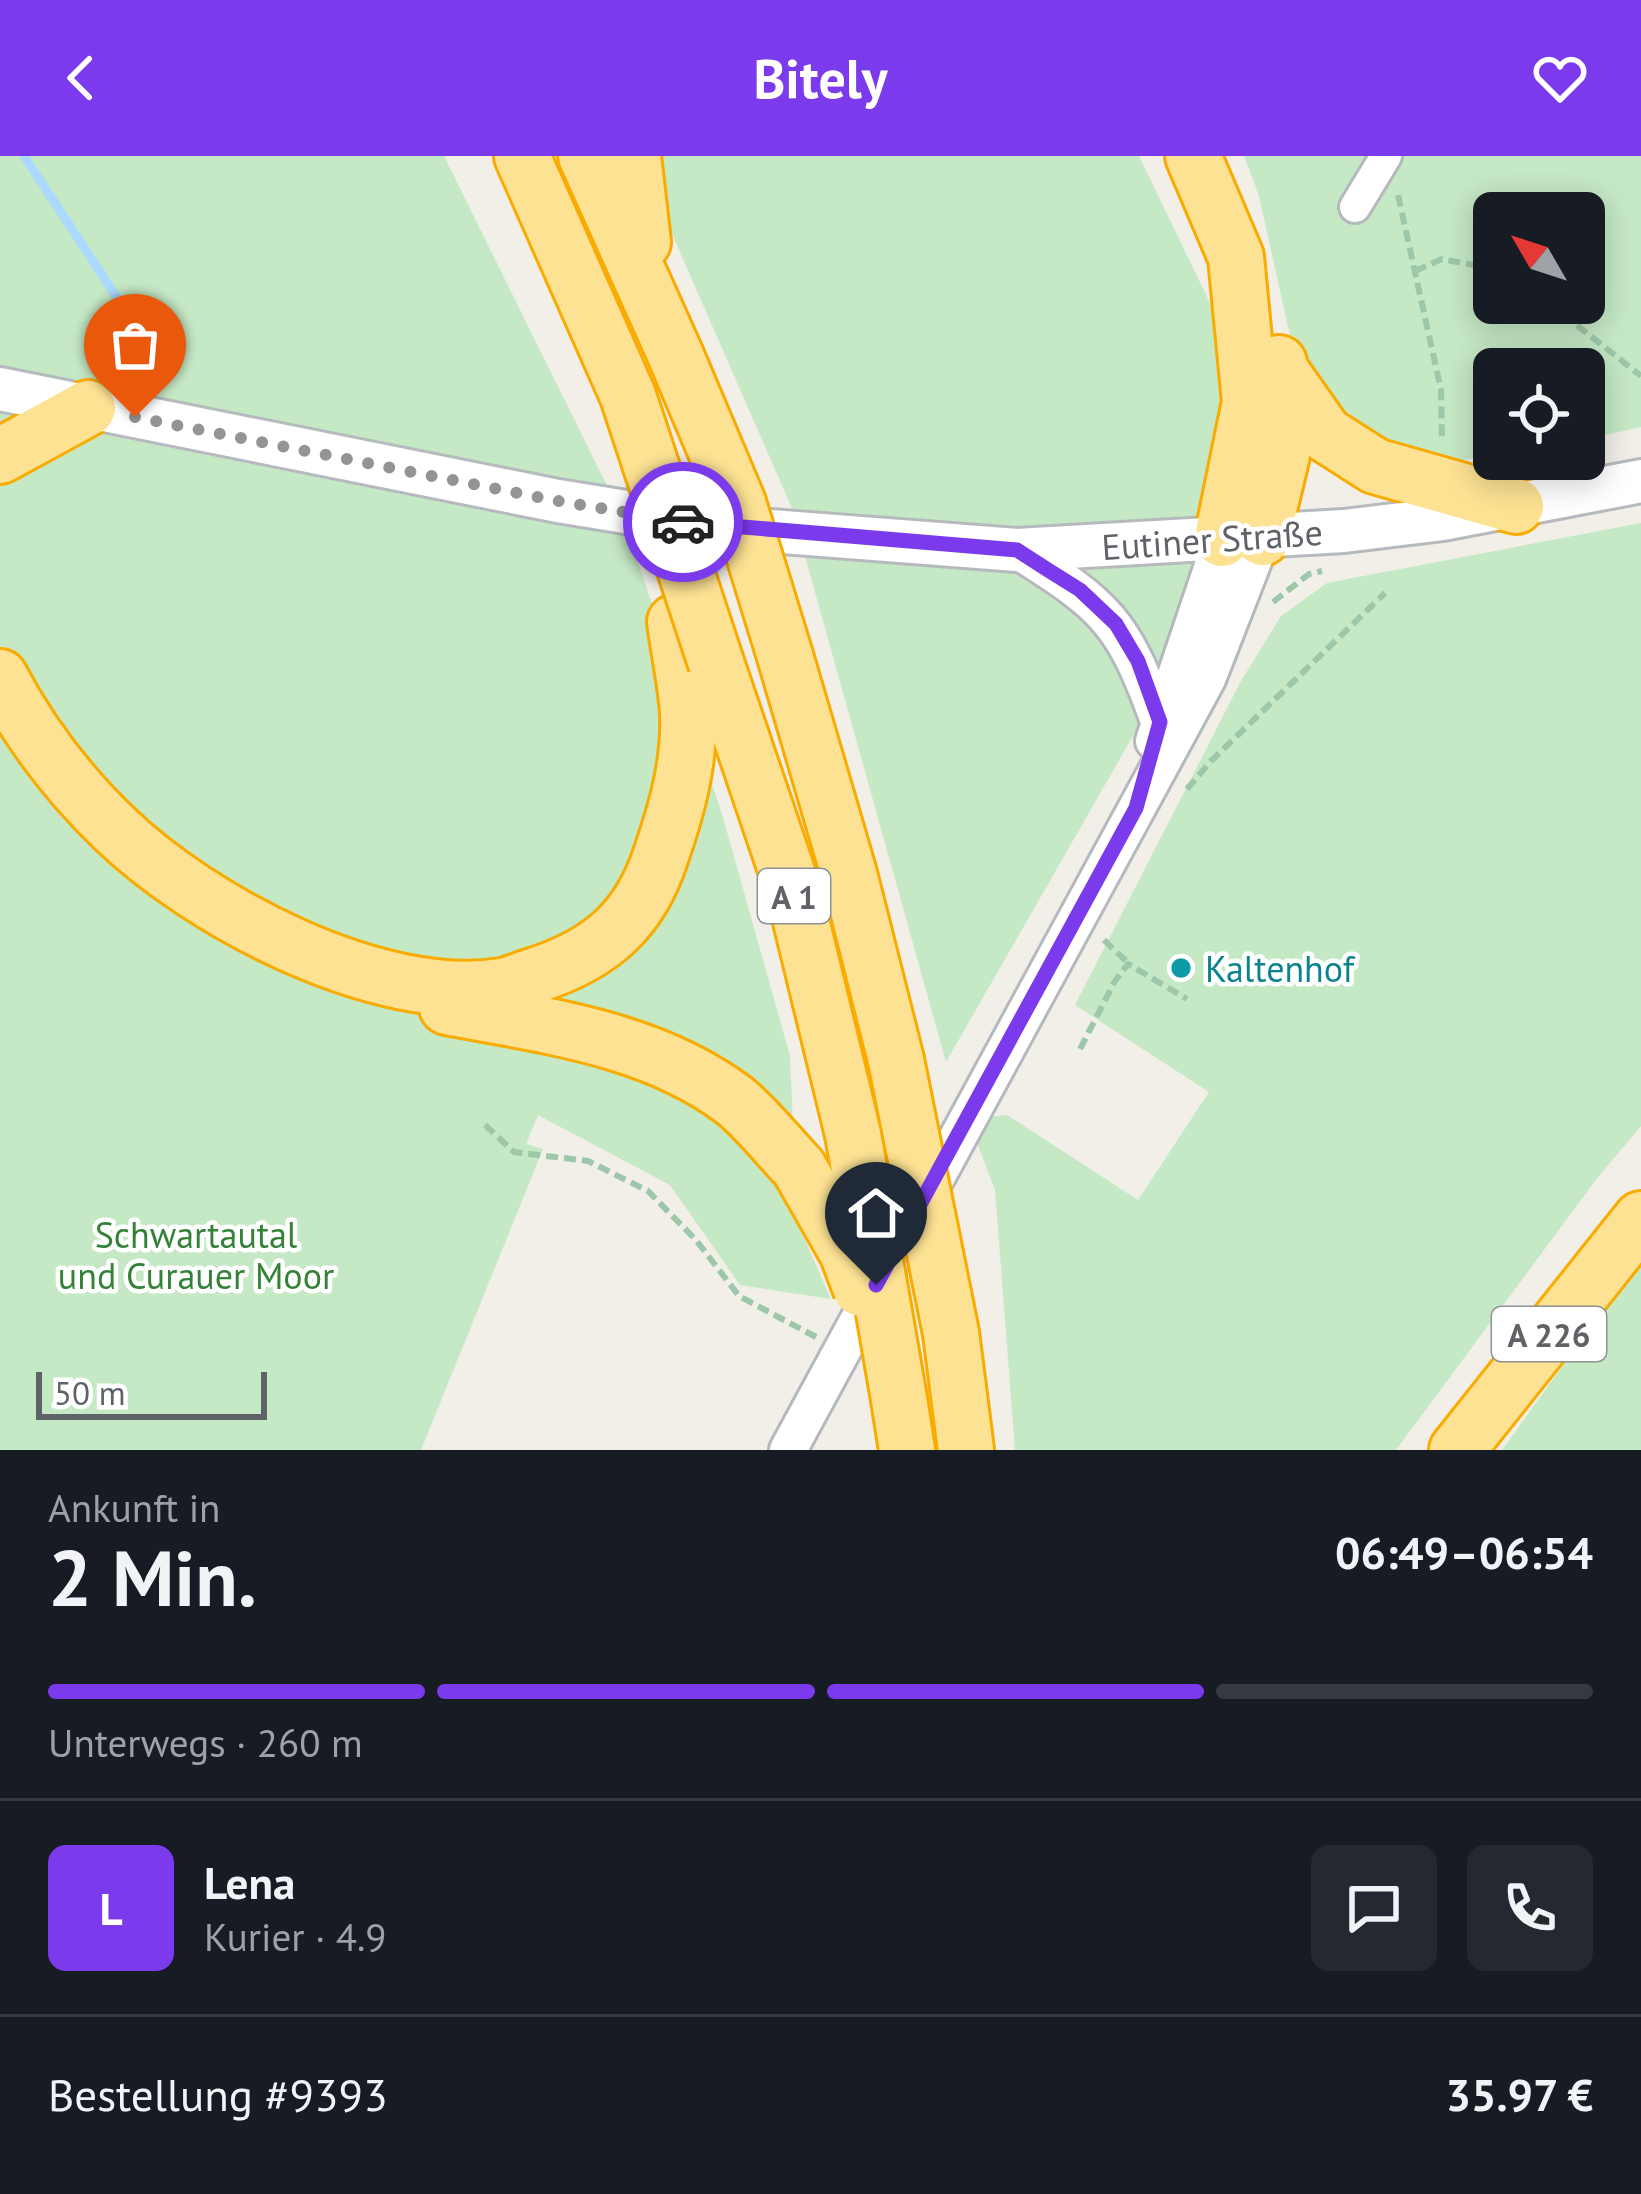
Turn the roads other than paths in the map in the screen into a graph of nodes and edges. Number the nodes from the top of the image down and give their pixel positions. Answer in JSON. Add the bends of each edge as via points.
{"nodes":[{"id":1,"x":522,"y":156,"type":"edge"},
{"id":2,"x":586,"y":156,"type":"edge"},
{"id":3,"x":632,"y":156,"type":"edge"},
{"id":4,"x":1193,"y":156,"type":"edge"},
{"id":5,"x":1224,"y":156,"type":"edge"},
{"id":6,"x":1386,"y":156,"type":"edge"},
{"id":7,"x":1355,"y":207,"type":"dead end"},
{"id":8,"x":650,"y":298,"type":"junction"},
{"id":9,"x":1280,"y":370,"type":"junction"},
{"id":10,"x":0,"y":389,"type":"edge"},
{"id":11,"x":616,"y":402,"type":"junction"},
{"id":12,"x":88,"y":408,"type":"junction"},
{"id":13,"x":0,"y":456,"type":"edge"},
{"id":14,"x":1641,"y":481,"type":"edge"},
{"id":15,"x":1516,"y":506,"type":"junction"},
{"id":16,"x":1242,"y":539,"type":"junction"},
{"id":17,"x":1017,"y":550,"type":"junction"},
{"id":18,"x":0,"y":677,"type":"edge"},
{"id":19,"x":0,"y":719,"type":"edge"},
{"id":20,"x":1160,"y":722,"type":"junction"},
{"id":21,"x":1136,"y":808,"type":"junction"},
{"id":22,"x":1641,"y":1219,"type":"edge"},
{"id":23,"x":903,"y":1425,"type":"edge"},
{"id":24,"x":788,"y":1450,"type":"edge"},
{"id":25,"x":966,"y":1450,"type":"edge"},
{"id":26,"x":1457,"y":1450,"type":"edge"}],
"edges":[{"from":1,"to":11,"type":"highway","number":"A 1","via":[[578,284]]},
{"from":2,"to":8,"type":"highway","number":"A 1"},
{"from":3,"to":8,"type":"highway"},
{"from":4,"to":16,"type":"highway","via":[[1236,257],[1250,402]]},
{"from":5,"to":9,"type":"highway","via":[[1257,256]]},
{"from":6,"to":7,"type":"street"},
{"from":8,"to":25,"type":"highway","number":"A 1","bridge":true,"via":[[738,503],[849,874],[896,1060]]},
{"from":9,"to":15,"type":"highway","via":[[1325,434],[1375,466]]},
{"from":9,"to":16,"type":"highway","via":[[1282,455]]},
{"from":10,"to":12,"type":"main road","name":"Eutiner Straße"},
{"from":11,"to":18,"type":"highway","via":[[675,622],[688,715],[681,797],[650,890],[614,935],[572,963],[502,986],[449,987],[304,953],[205,900],[116,831],[56,765]]},
{"from":11,"to":23,"type":"highway","number":"A 1","bridge":true,"via":[[795,896],[854,1134]]},
{"from":12,"to":13,"type":"highway"},
{"from":12,"to":17,"type":"main road","name":"Eutiner Straße","via":[[718,527]]},
{"from":14,"to":15,"type":"main road","name":"Eutiner Straße"},
{"from":15,"to":16,"type":"main road","name":"Eutiner Straße"},
{"from":16,"to":17,"type":"main road","name":"Eutiner Straße"},
{"from":16,"to":20,"type":"street"},
{"from":16,"to":21,"type":"street","via":[[1207,679]]},
{"from":17,"to":20,"type":"street","via":[[1116,624]]},
{"from":19,"to":23,"type":"highway","bridge":true,"via":[[94,835],[183,908],[270,957],[345,985],[619,1043],[687,1070],[737,1103],[799,1168],[848,1252]]},
{"from":20,"to":21,"type":"street"},
{"from":21,"to":24,"type":"street"},
{"from":22,"to":26,"type":"highway","number":"A 226"}]}
